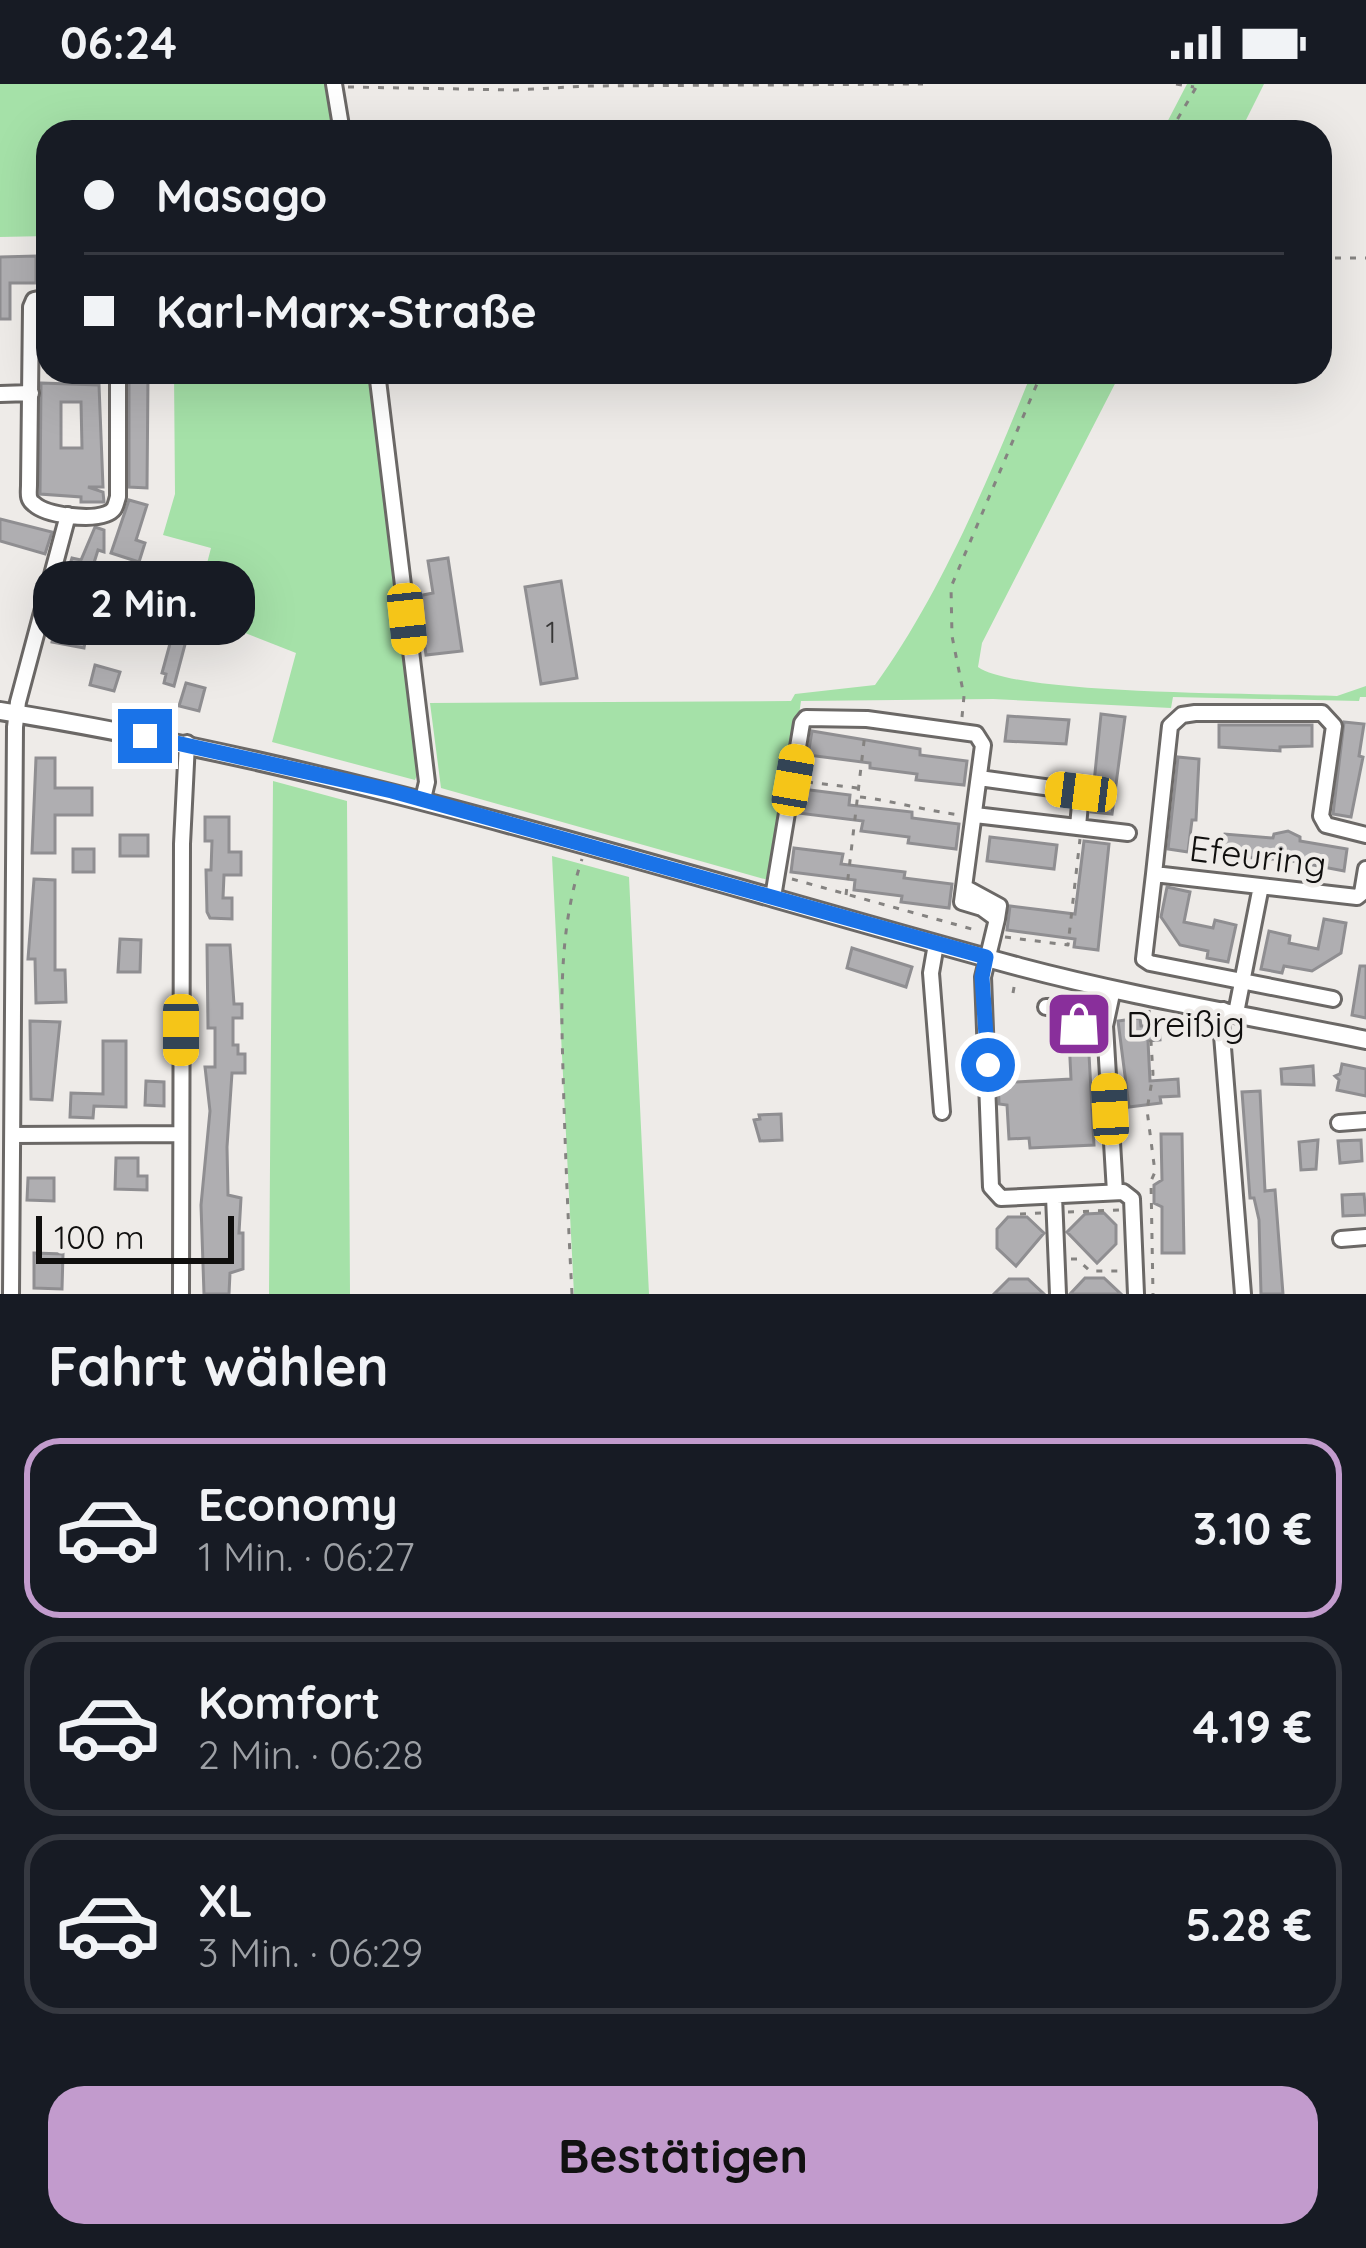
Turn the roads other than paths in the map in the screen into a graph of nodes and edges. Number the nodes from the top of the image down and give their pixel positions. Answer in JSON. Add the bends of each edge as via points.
{"nodes":[{"id":1,"x":334,"y":86,"type":"edge"},
{"id":2,"x":340,"y":120,"type":"edge"},
{"id":3,"x":36,"y":300,"type":"edge"},
{"id":4,"x":118,"y":384,"type":"edge"},
{"id":5,"x":378,"y":384,"type":"edge"},
{"id":6,"x":31,"y":393,"type":"junction"},
{"id":7,"x":0,"y":394,"type":"edge"},
{"id":8,"x":68,"y":515,"type":"junction"},
{"id":9,"x":8,"y":712,"type":"edge"},
{"id":10,"x":188,"y":743,"type":"junction"},
{"id":11,"x":979,"y":778,"type":"junction"},
{"id":12,"x":7,"y":779,"type":"edge"},
{"id":13,"x":423,"y":799,"type":"junction"},
{"id":14,"x":975,"y":816,"type":"junction"},
{"id":15,"x":1080,"y":827,"type":"junction"},
{"id":16,"x":1128,"y":833,"type":"dead end"},
{"id":17,"x":1366,"y":835,"type":"edge"},
{"id":18,"x":1366,"y":869,"type":"edge"},
{"id":19,"x":7,"y":870,"type":"edge"},
{"id":20,"x":1154,"y":874,"type":"junction"},
{"id":21,"x":1261,"y":886,"type":"junction"},
{"id":22,"x":773,"y":897,"type":"junction"},
{"id":23,"x":936,"y":944,"type":"junction"},
{"id":24,"x":986,"y":957,"type":"junction"},
{"id":25,"x":1242,"y":981,"type":"junction"},
{"id":26,"x":1111,"y":998,"type":"junction"},
{"id":27,"x":1333,"y":999,"type":"dead end"},
{"id":28,"x":1046,"y":1007,"type":"dead end"},
{"id":29,"x":1230,"y":1012,"type":"junction"},
{"id":30,"x":6,"y":1020,"type":"edge"},
{"id":31,"x":1366,"y":1040,"type":"edge"},
{"id":32,"x":942,"y":1112,"type":"dead end"},
{"id":33,"x":1366,"y":1121,"type":"edge"},
{"id":34,"x":1339,"y":1124,"type":"dead end"},
{"id":35,"x":180,"y":1133,"type":"junction"},
{"id":36,"x":13,"y":1135,"type":"junction"},
{"id":37,"x":1115,"y":1192,"type":"junction"},
{"id":38,"x":1055,"y":1204,"type":"junction"},
{"id":39,"x":1366,"y":1237,"type":"edge"},
{"id":40,"x":1340,"y":1239,"type":"dead end"},
{"id":41,"x":11,"y":1294,"type":"edge"},
{"id":42,"x":181,"y":1294,"type":"edge"},
{"id":43,"x":1058,"y":1294,"type":"edge"},
{"id":44,"x":1136,"y":1294,"type":"edge"},
{"id":45,"x":1243,"y":1294,"type":"edge"}],
"edges":[{"from":1,"to":2,"type":"street"},
{"from":3,"to":6,"type":"street"},
{"from":4,"to":8,"type":"street","via":[[114,508]]},
{"from":5,"to":13,"type":"street","via":[[428,782]]},
{"from":6,"to":7,"type":"street"},
{"from":6,"to":8,"type":"street","via":[[29,498]]},
{"from":8,"to":9,"type":"street"},
{"from":9,"to":10,"type":"main road"},
{"from":9,"to":12,"type":"street"},
{"from":10,"to":13,"type":"main road"},
{"from":10,"to":35,"type":"street"},
{"from":11,"to":14,"type":"street"},
{"from":11,"to":15,"type":"street","via":[[1081,792]]},
{"from":11,"to":22,"type":"street","via":[[976,734],[806,718]]},
{"from":12,"to":19,"type":"street"},
{"from":13,"to":22,"type":"main road"},
{"from":14,"to":15,"type":"street"},
{"from":14,"to":24,"type":"street","via":[[962,902],[997,919]]},
{"from":15,"to":16,"type":"street"},
{"from":17,"to":20,"type":"street","name":"Efeuring","via":[[1326,825],[1321,816],[1334,726],[1322,713],[1181,715],[1170,726]]},
{"from":18,"to":21,"type":"street","name":"Efeuring","via":[[1357,897]]},
{"from":19,"to":30,"type":"street"},
{"from":20,"to":21,"type":"street","name":"Efeuring"},
{"from":20,"to":25,"type":"street","via":[[1144,959]]},
{"from":21,"to":25,"type":"street"},
{"from":22,"to":23,"type":"main road"},
{"from":23,"to":24,"type":"main road"},
{"from":23,"to":32,"type":"street","via":[[931,973]]},
{"from":24,"to":26,"type":"main road"},
{"from":24,"to":38,"type":"street","via":[[991,1187],[1001,1198]]},
{"from":25,"to":27,"type":"street"},
{"from":25,"to":29,"type":"street"},
{"from":26,"to":28,"type":"street"},
{"from":26,"to":29,"type":"main road"},
{"from":26,"to":37,"type":"street","via":[[1105,1026]]},
{"from":29,"to":31,"type":"main road"},
{"from":29,"to":45,"type":"street","via":[[1220,1023]]},
{"from":30,"to":36,"type":"street"},
{"from":33,"to":34,"type":"street"},
{"from":35,"to":36,"type":"street"},
{"from":35,"to":42,"type":"street"},
{"from":36,"to":41,"type":"street"},
{"from":37,"to":38,"type":"street"},
{"from":37,"to":44,"type":"street","via":[[1132,1199]]},
{"from":38,"to":43,"type":"street"},
{"from":39,"to":40,"type":"street"}]}
